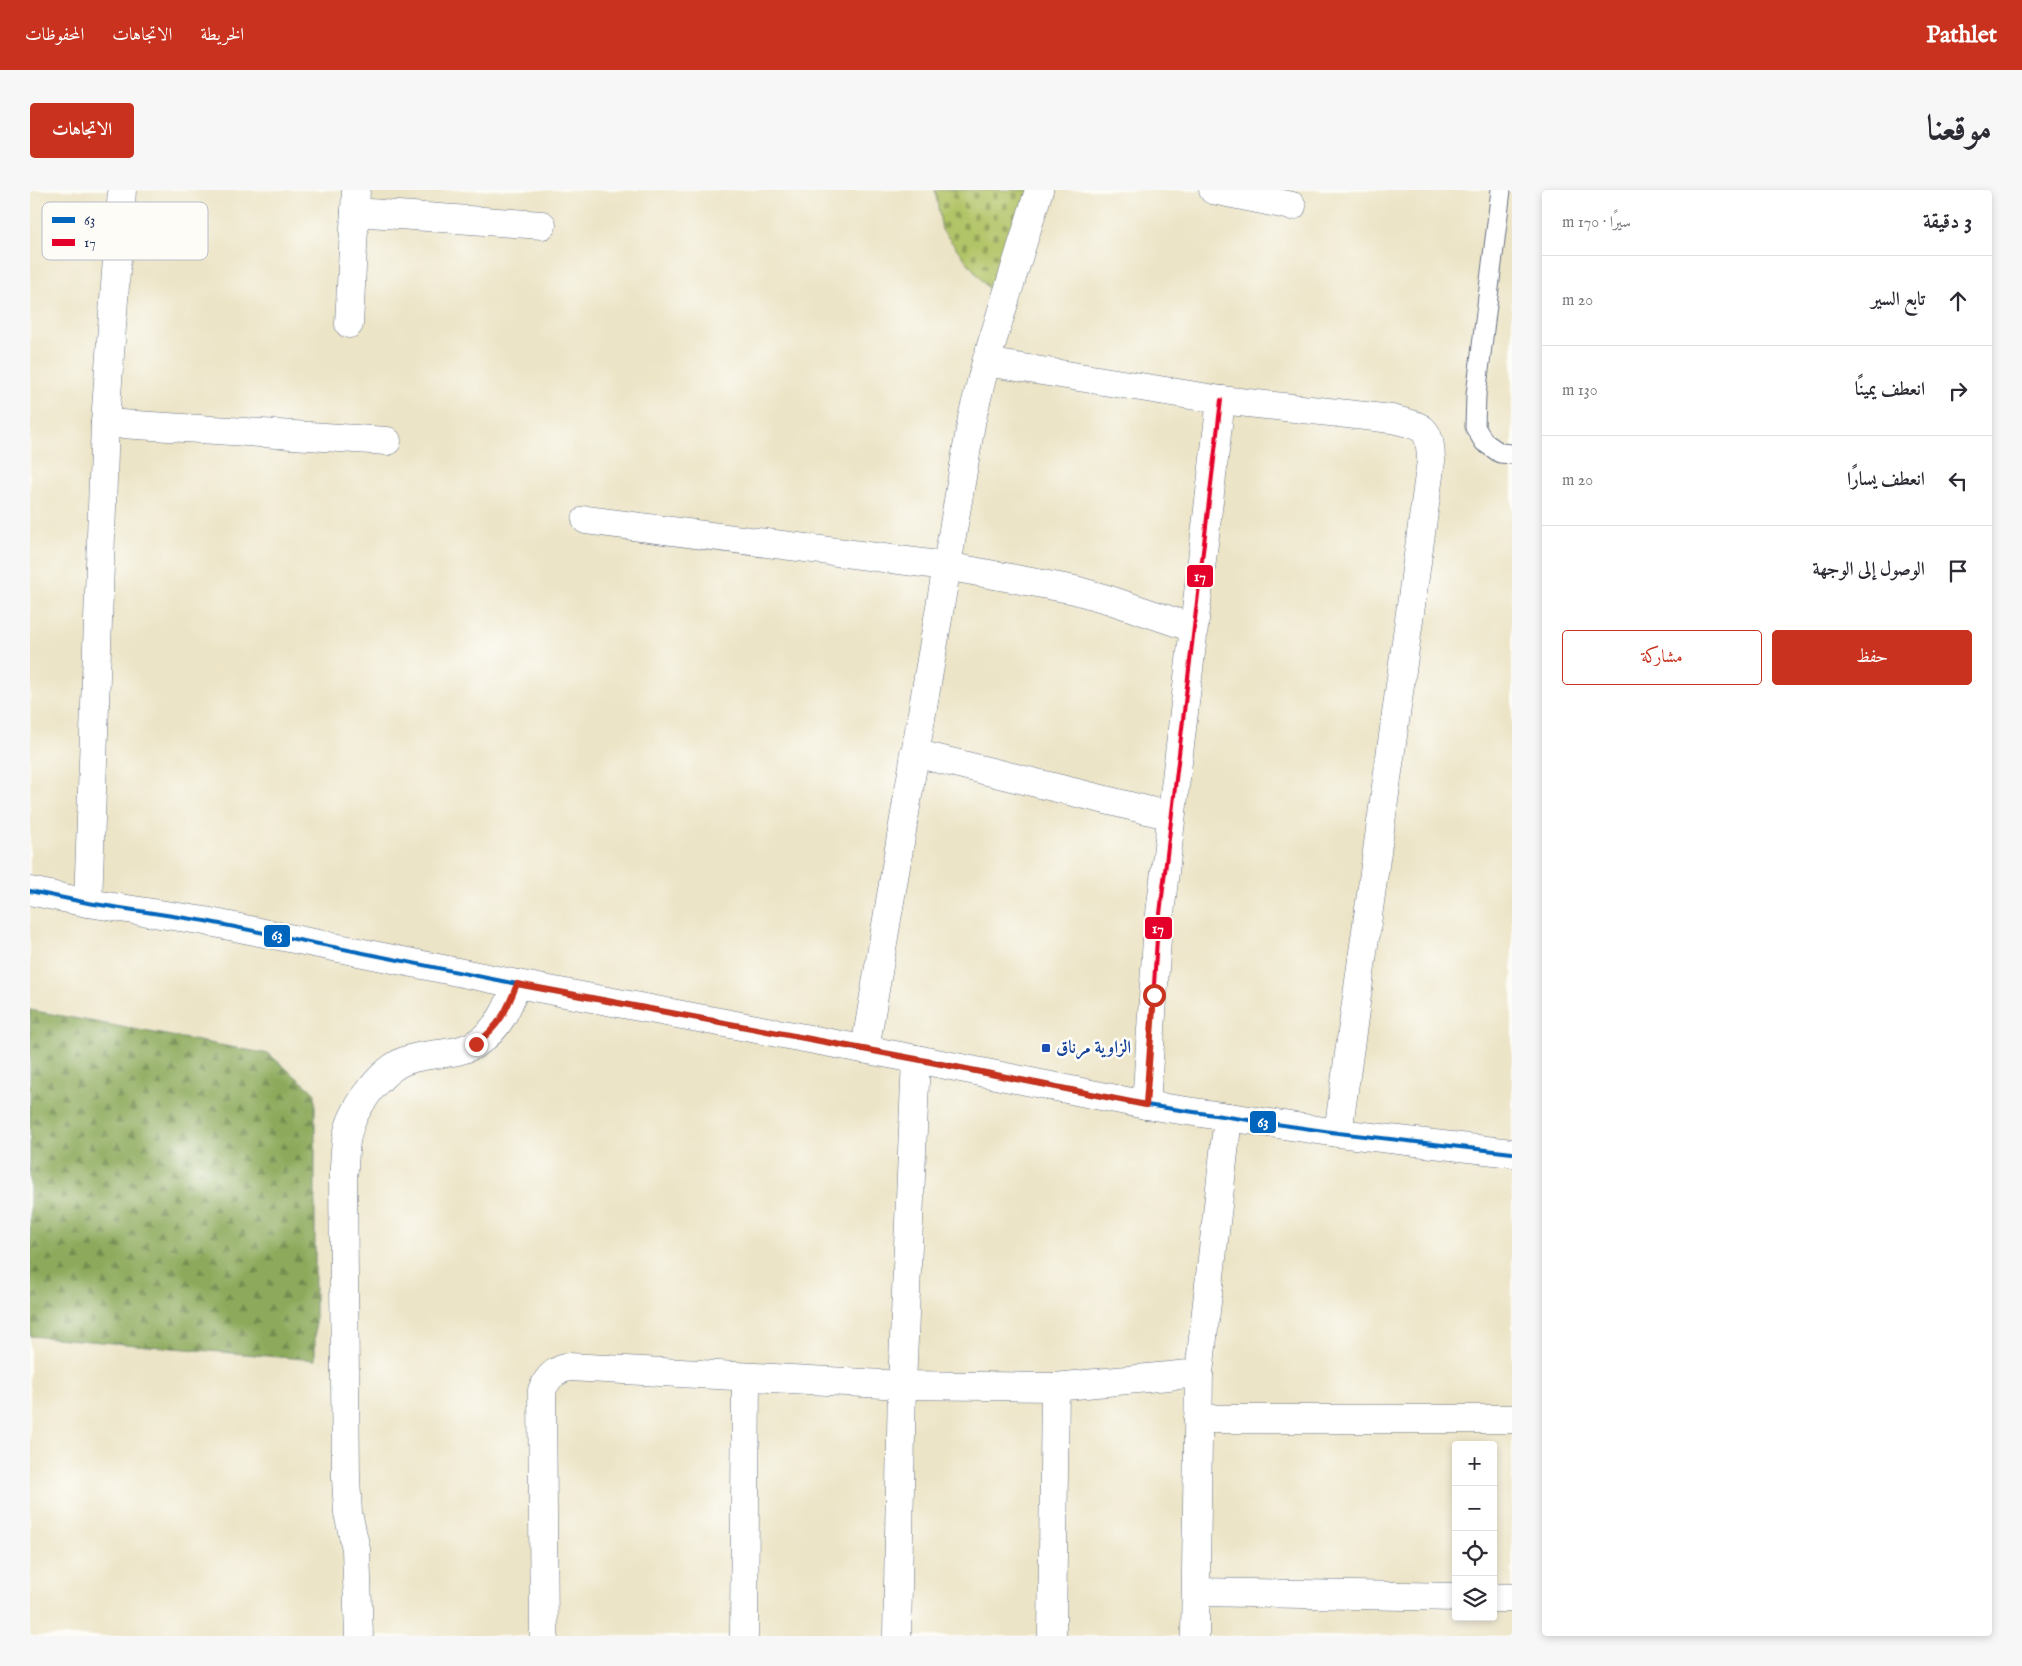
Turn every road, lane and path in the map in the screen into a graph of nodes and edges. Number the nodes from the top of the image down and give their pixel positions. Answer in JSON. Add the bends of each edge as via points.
{"nodes":[{"id":1,"x":1039,"y":190,"type":"edge"},
{"id":2,"x":1213,"y":190,"type":"edge"},
{"id":3,"x":1501,"y":190,"type":"edge"},
{"id":4,"x":355,"y":201,"type":"edge"},
{"id":5,"x":1292,"y":206,"type":"dead end"},
{"id":6,"x":542,"y":224,"type":"dead end"},
{"id":7,"x":117,"y":260,"type":"edge"},
{"id":8,"x":349,"y":324,"type":"dead end"},
{"id":9,"x":986,"y":362,"type":"junction"},
{"id":10,"x":1221,"y":400,"type":"junction"},
{"id":11,"x":105,"y":423,"type":"junction"},
{"id":12,"x":387,"y":440,"type":"dead end"},
{"id":13,"x":1512,"y":454,"type":"edge"},
{"id":14,"x":586,"y":520,"type":"dead end"},
{"id":15,"x":946,"y":566,"type":"junction"},
{"id":16,"x":1192,"y":628,"type":"junction"},
{"id":17,"x":914,"y":753,"type":"junction"},
{"id":18,"x":1171,"y":816,"type":"junction"},
{"id":19,"x":30,"y":891,"type":"edge"},
{"id":20,"x":88,"y":903,"type":"junction"},
{"id":21,"x":517,"y":984,"type":"junction"},
{"id":22,"x":865,"y":1049,"type":"junction"},
{"id":23,"x":916,"y":1059,"type":"junction"},
{"id":24,"x":1146,"y":1105,"type":"junction"},
{"id":25,"x":1228,"y":1117,"type":"junction"},
{"id":26,"x":1338,"y":1133,"type":"junction"},
{"id":27,"x":1512,"y":1153,"type":"edge"},
{"id":28,"x":1199,"y":1373,"type":"junction"},
{"id":29,"x":746,"y":1377,"type":"junction"},
{"id":30,"x":902,"y":1385,"type":"junction"},
{"id":31,"x":1056,"y":1387,"type":"junction"},
{"id":32,"x":1198,"y":1419,"type":"junction"},
{"id":33,"x":1512,"y":1419,"type":"edge"},
{"id":34,"x":1196,"y":1592,"type":"junction"},
{"id":35,"x":1452,"y":1597,"type":"edge"},
{"id":36,"x":1497,"y":1598,"type":"edge"},
{"id":37,"x":1512,"y":1598,"type":"edge"},
{"id":38,"x":359,"y":1636,"type":"edge"},
{"id":39,"x":544,"y":1636,"type":"edge"},
{"id":40,"x":744,"y":1636,"type":"edge"},
{"id":41,"x":897,"y":1636,"type":"edge"},
{"id":42,"x":1052,"y":1636,"type":"edge"},
{"id":43,"x":1195,"y":1636,"type":"edge"}],
"edges":[{"from":1,"to":9,"type":"street"},
{"from":2,"to":5,"type":"street"},
{"from":3,"to":13,"type":"lane","via":[[1476,395],[1476,427],[1484,442],[1500,453]]},
{"from":4,"to":6,"type":"street"},
{"from":4,"to":8,"type":"street"},
{"from":7,"to":11,"type":"street"},
{"from":9,"to":10,"type":"street"},
{"from":9,"to":15,"type":"street","via":[[972,418]]},
{"from":10,"to":16,"type":"street"},
{"from":10,"to":26,"type":"street","via":[[1392,419],[1421,428],[1431,441],[1431,461]]},
{"from":11,"to":12,"type":"street"},
{"from":11,"to":20,"type":"street"},
{"from":14,"to":15,"type":"street"},
{"from":15,"to":16,"type":"street","via":[[1075,590]]},
{"from":15,"to":17,"type":"street"},
{"from":16,"to":18,"type":"street"},
{"from":17,"to":18,"type":"street"},
{"from":17,"to":22,"type":"street"},
{"from":18,"to":24,"type":"street","via":[[1157,938]]},
{"from":19,"to":20,"type":"street"},
{"from":20,"to":21,"type":"street","via":[[205,920]]},
{"from":21,"to":22,"type":"street"},
{"from":21,"to":38,"type":"street","via":[[504,1016],[476,1044],[406,1060],[379,1078],[361,1103],[347,1134],[343,1178],[346,1478],[348,1512],[356,1550]]},
{"from":22,"to":23,"type":"street"},
{"from":23,"to":24,"type":"street"},
{"from":23,"to":30,"type":"street"},
{"from":24,"to":25,"type":"street"},
{"from":25,"to":26,"type":"street"},
{"from":25,"to":28,"type":"street"},
{"from":26,"to":27,"type":"street"},
{"from":28,"to":31,"type":"street"},
{"from":28,"to":32,"type":"street"},
{"from":29,"to":30,"type":"street"},
{"from":29,"to":39,"type":"street","via":[[569,1367],[551,1374],[542,1390],[541,1409]]},
{"from":29,"to":40,"type":"street"},
{"from":30,"to":31,"type":"street"},
{"from":30,"to":41,"type":"street"},
{"from":31,"to":42,"type":"street"},
{"from":32,"to":33,"type":"street"},
{"from":32,"to":34,"type":"street"},
{"from":34,"to":35,"type":"street"},
{"from":34,"to":43,"type":"street"},
{"from":36,"to":37,"type":"street"}]}
